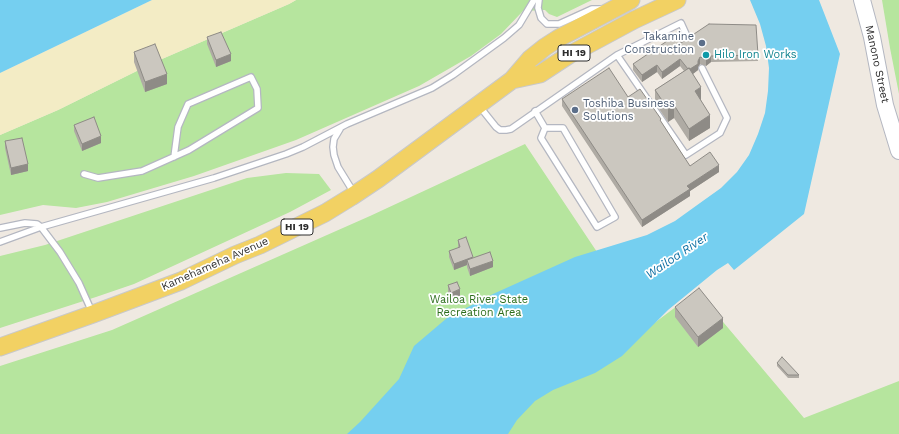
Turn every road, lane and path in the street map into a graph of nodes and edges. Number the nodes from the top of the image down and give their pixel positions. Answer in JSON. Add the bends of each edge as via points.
{"nodes":[{"id":1,"x":534,"y":0,"type":"edge"},
{"id":2,"x":539,"y":0,"type":"edge"},
{"id":3,"x":631,"y":0,"type":"edge"},
{"id":4,"x":676,"y":0,"type":"edge"},
{"id":5,"x":862,"y":0,"type":"edge"},
{"id":6,"x":613,"y":9,"type":"junction"},
{"id":7,"x":690,"y":43,"type":"edge"},
{"id":8,"x":617,"y":55,"type":"junction"},
{"id":9,"x":702,"y":68,"type":"dead end"},
{"id":10,"x":512,"y":80,"type":"junction"},
{"id":11,"x":478,"y":105,"type":"junction"},
{"id":12,"x":535,"y":111,"type":"junction"},
{"id":13,"x":347,"y":124,"type":"junction"},
{"id":14,"x":544,"y":128,"type":"junction"},
{"id":15,"x":899,"y":151,"type":"edge"},
{"id":16,"x":174,"y":156,"type":"junction"},
{"id":17,"x":84,"y":174,"type":"dead end"},
{"id":18,"x":355,"y":194,"type":"junction"},
{"id":19,"x":41,"y":227,"type":"junction"},
{"id":20,"x":0,"y":228,"type":"edge"},
{"id":21,"x":0,"y":242,"type":"edge"},
{"id":22,"x":93,"y":314,"type":"junction"},
{"id":23,"x":0,"y":347,"type":"edge"}],
"edges":[{"from":1,"to":13,"type":"lane","via":[[519,25],[453,75],[432,88]]},
{"from":2,"to":6,"type":"lane","via":[[541,18],[547,24],[559,24],[592,9]]},
{"from":3,"to":6,"type":"main road","name":"Kamehameha Avenue","number":"HI 19"},
{"from":4,"to":10,"type":"main road","name":"Kamehameha Avenue","number":"HI 19","via":[[569,55],[540,74]]},
{"from":5,"to":15,"type":"street","name":"Manono Street","via":[[885,105]]},
{"from":6,"to":10,"type":"main road","name":"Kamehameha Avenue","number":"HI 19","via":[[545,47],[530,59]]},
{"from":7,"to":8,"type":"lane","via":[[681,23]]},
{"from":8,"to":9,"type":"lane","via":[[686,155],[720,133],[727,118]]},
{"from":8,"to":12,"type":"lane"},
{"from":10,"to":11,"type":"main road","name":"Kamehameha Avenue","number":"HI 19"},
{"from":11,"to":12,"type":"lane","via":[[500,130],[511,129]]},
{"from":11,"to":18,"type":"main road","name":"Kamehameha Avenue","number":"HI 19"},
{"from":12,"to":14,"type":"lane"},
{"from":13,"to":18,"type":"lane","via":[[335,136],[333,151],[336,164]]},
{"from":13,"to":19,"type":"lane","via":[[286,154],[206,180]]},
{"from":14,"to":14,"type":"lane","via":[[540,138],[597,227],[615,217],[562,128]]},
{"from":16,"to":16,"type":"lane","via":[[189,150],[258,108],[257,89],[251,77],[188,104],[178,127]]},
{"from":16,"to":17,"type":"lane","via":[[142,170],[98,178]]},
{"from":18,"to":22,"type":"main road","name":"Kamehameha Avenue","number":"HI 19","via":[[318,216],[182,281]]},
{"from":19,"to":20,"type":"lane","via":[[25,223]]},
{"from":19,"to":21,"type":"lane"},
{"from":19,"to":22,"type":"lane","via":[[79,283]]},
{"from":22,"to":23,"type":"main road","name":"Kamehameha Avenue","number":"HI 19"}]}
